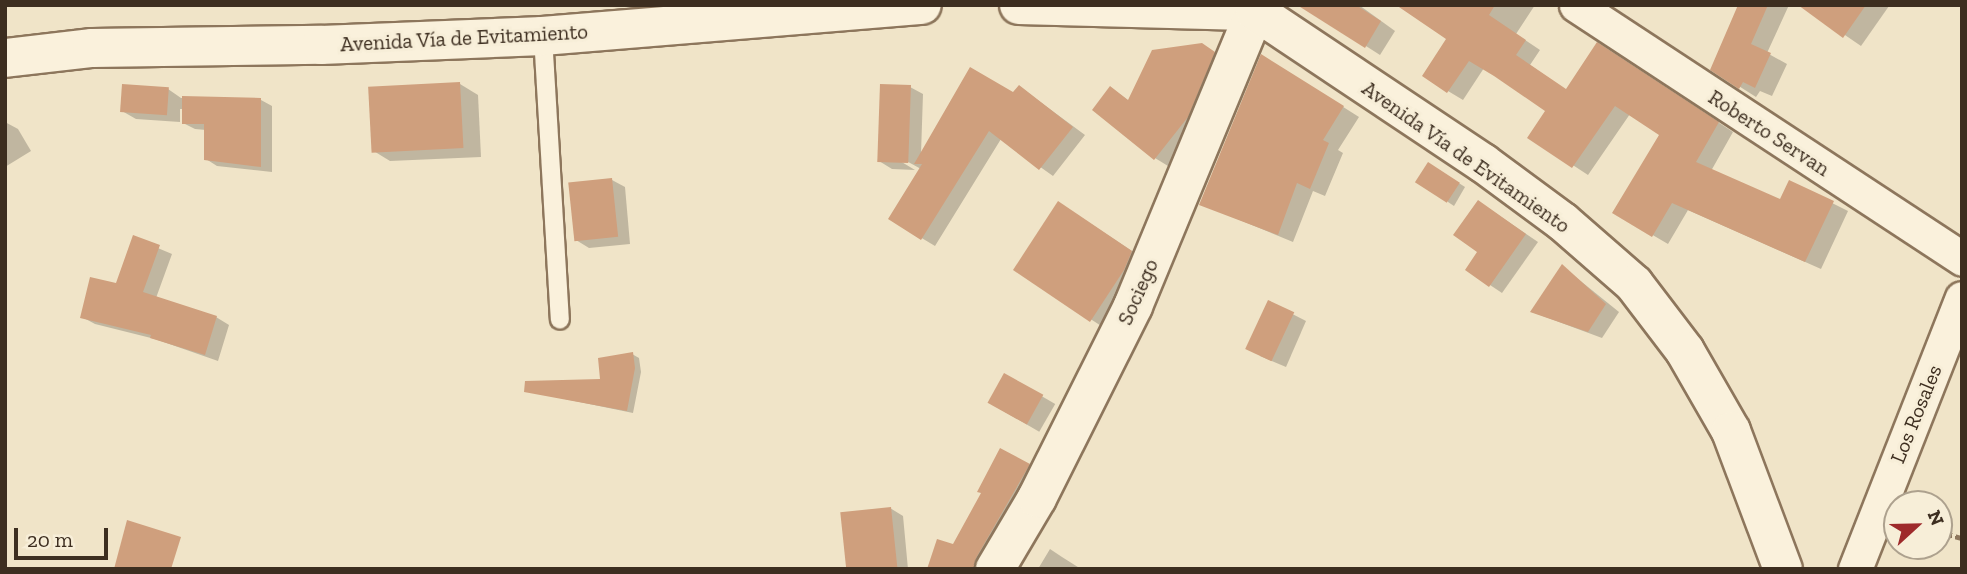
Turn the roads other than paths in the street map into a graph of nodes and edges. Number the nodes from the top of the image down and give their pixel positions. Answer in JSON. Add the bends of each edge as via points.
{"nodes":[{"id":1,"x":922,"y":5,"type":"edge"},
{"id":2,"x":1019,"y":5,"type":"edge"},
{"id":3,"x":1576,"y":5,"type":"edge"},
{"id":4,"x":1256,"y":8,"type":"edge"},
{"id":5,"x":543,"y":36,"type":"junction"},
{"id":6,"x":5,"y":58,"type":"edge"},
{"id":7,"x":1962,"y":259,"type":"edge"},
{"id":8,"x":1962,"y":298,"type":"edge"},
{"id":9,"x":560,"y":318,"type":"dead end"},
{"id":10,"x":995,"y":569,"type":"edge"},
{"id":11,"x":1783,"y":569,"type":"edge"},
{"id":12,"x":1855,"y":569,"type":"edge"}],
"edges":[{"from":1,"to":5,"type":"main road","name":"Avenida Vía de Evitamiento"},
{"from":2,"to":4,"type":"main road"},
{"from":3,"to":7,"type":"street","name":"Roberto Servan"},
{"from":4,"to":10,"type":"main road","name":"Sociego","via":[[1133,306],[1037,498]]},
{"from":4,"to":11,"type":"main road","name":"Avenida Vía de Evitamiento","via":[[1483,163],[1563,222],[1634,284],[1685,351],[1731,431]]},
{"from":5,"to":6,"type":"main road","name":"Avenida Vía de Evitamiento","via":[[92,48]]},
{"from":5,"to":9,"type":"lane"},
{"from":8,"to":12,"type":"street","name":"Los Rosales"}]}
